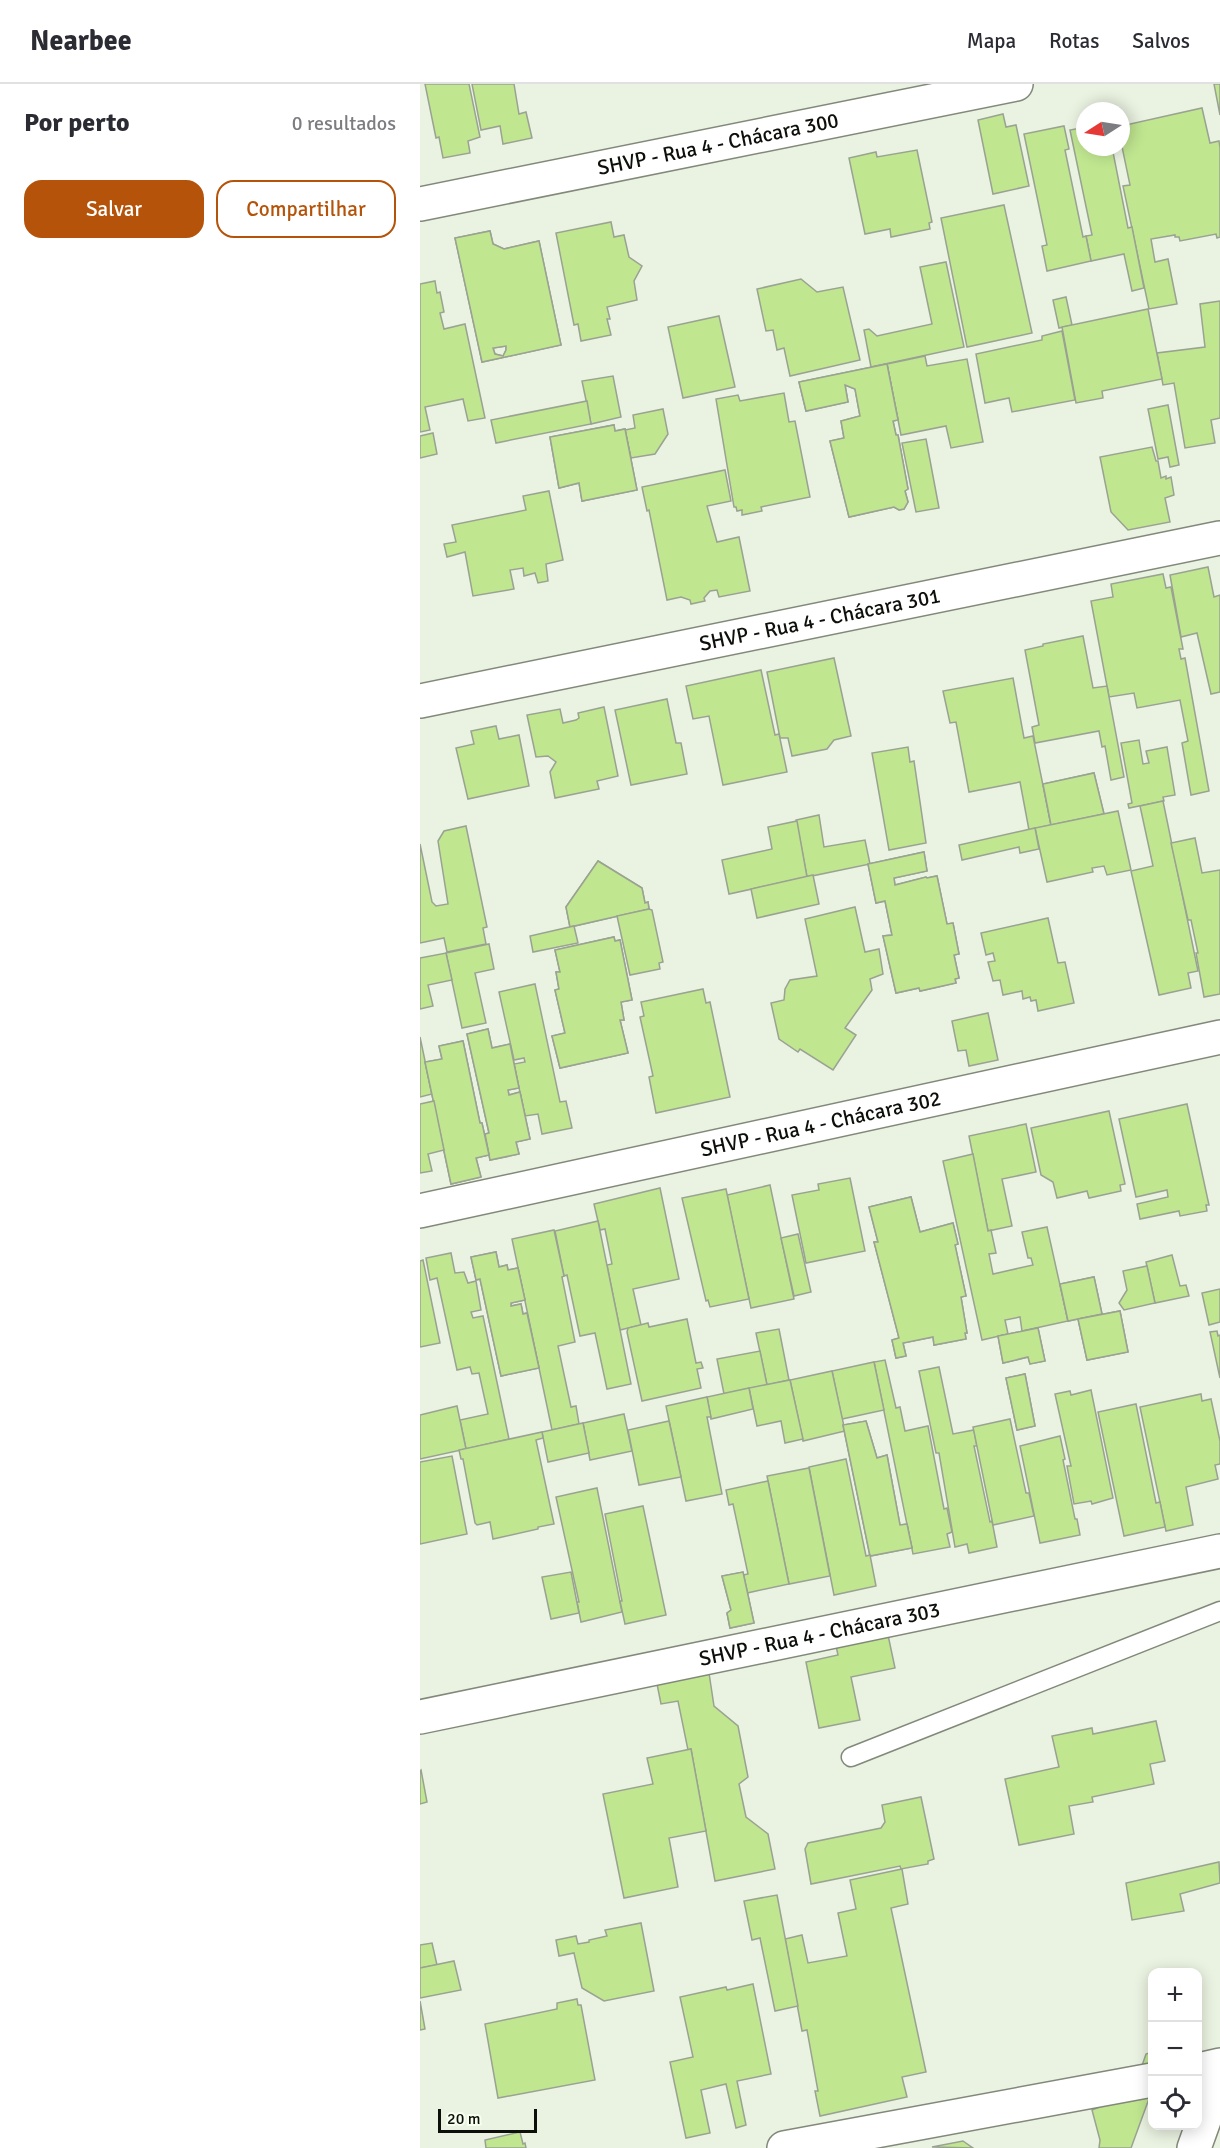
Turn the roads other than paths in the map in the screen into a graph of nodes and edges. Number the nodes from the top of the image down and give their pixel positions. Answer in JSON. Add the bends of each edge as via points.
{"nodes":[{"id":1,"x":1016,"y":84,"type":"edge"},
{"id":2,"x":420,"y":204,"type":"edge"},
{"id":3,"x":1220,"y":538,"type":"edge"},
{"id":4,"x":420,"y":701,"type":"edge"},
{"id":5,"x":1220,"y":1037,"type":"edge"},
{"id":6,"x":420,"y":1211,"type":"edge"},
{"id":7,"x":1220,"y":1551,"type":"edge"},
{"id":8,"x":1220,"y":1611,"type":"edge"},
{"id":9,"x":420,"y":1717,"type":"edge"},
{"id":10,"x":851,"y":1757,"type":"dead end"},
{"id":11,"x":1220,"y":2065,"type":"edge"},
{"id":12,"x":1202,"y":2069,"type":"edge"},
{"id":13,"x":1220,"y":2076,"type":"edge"},
{"id":14,"x":1148,"y":2081,"type":"edge"},
{"id":15,"x":1205,"y":2135,"type":"edge"},
{"id":16,"x":784,"y":2148,"type":"edge"}],
"edges":[{"from":1,"to":2,"type":"street","name":"SHVP - Rua 4 - Chácara 300"},
{"from":3,"to":4,"type":"street","name":"SHVP - Rua 4 - Chácara 301"},
{"from":5,"to":6,"type":"street","name":"SHVP - Rua 4 - Chácara 302"},
{"from":7,"to":9,"type":"street","name":"SHVP - Rua 4 - Chácara 303"},
{"from":8,"to":10,"type":"lane"},
{"from":11,"to":12,"type":"street"},
{"from":13,"to":15,"type":"street"},
{"from":14,"to":16,"type":"street"}]}
